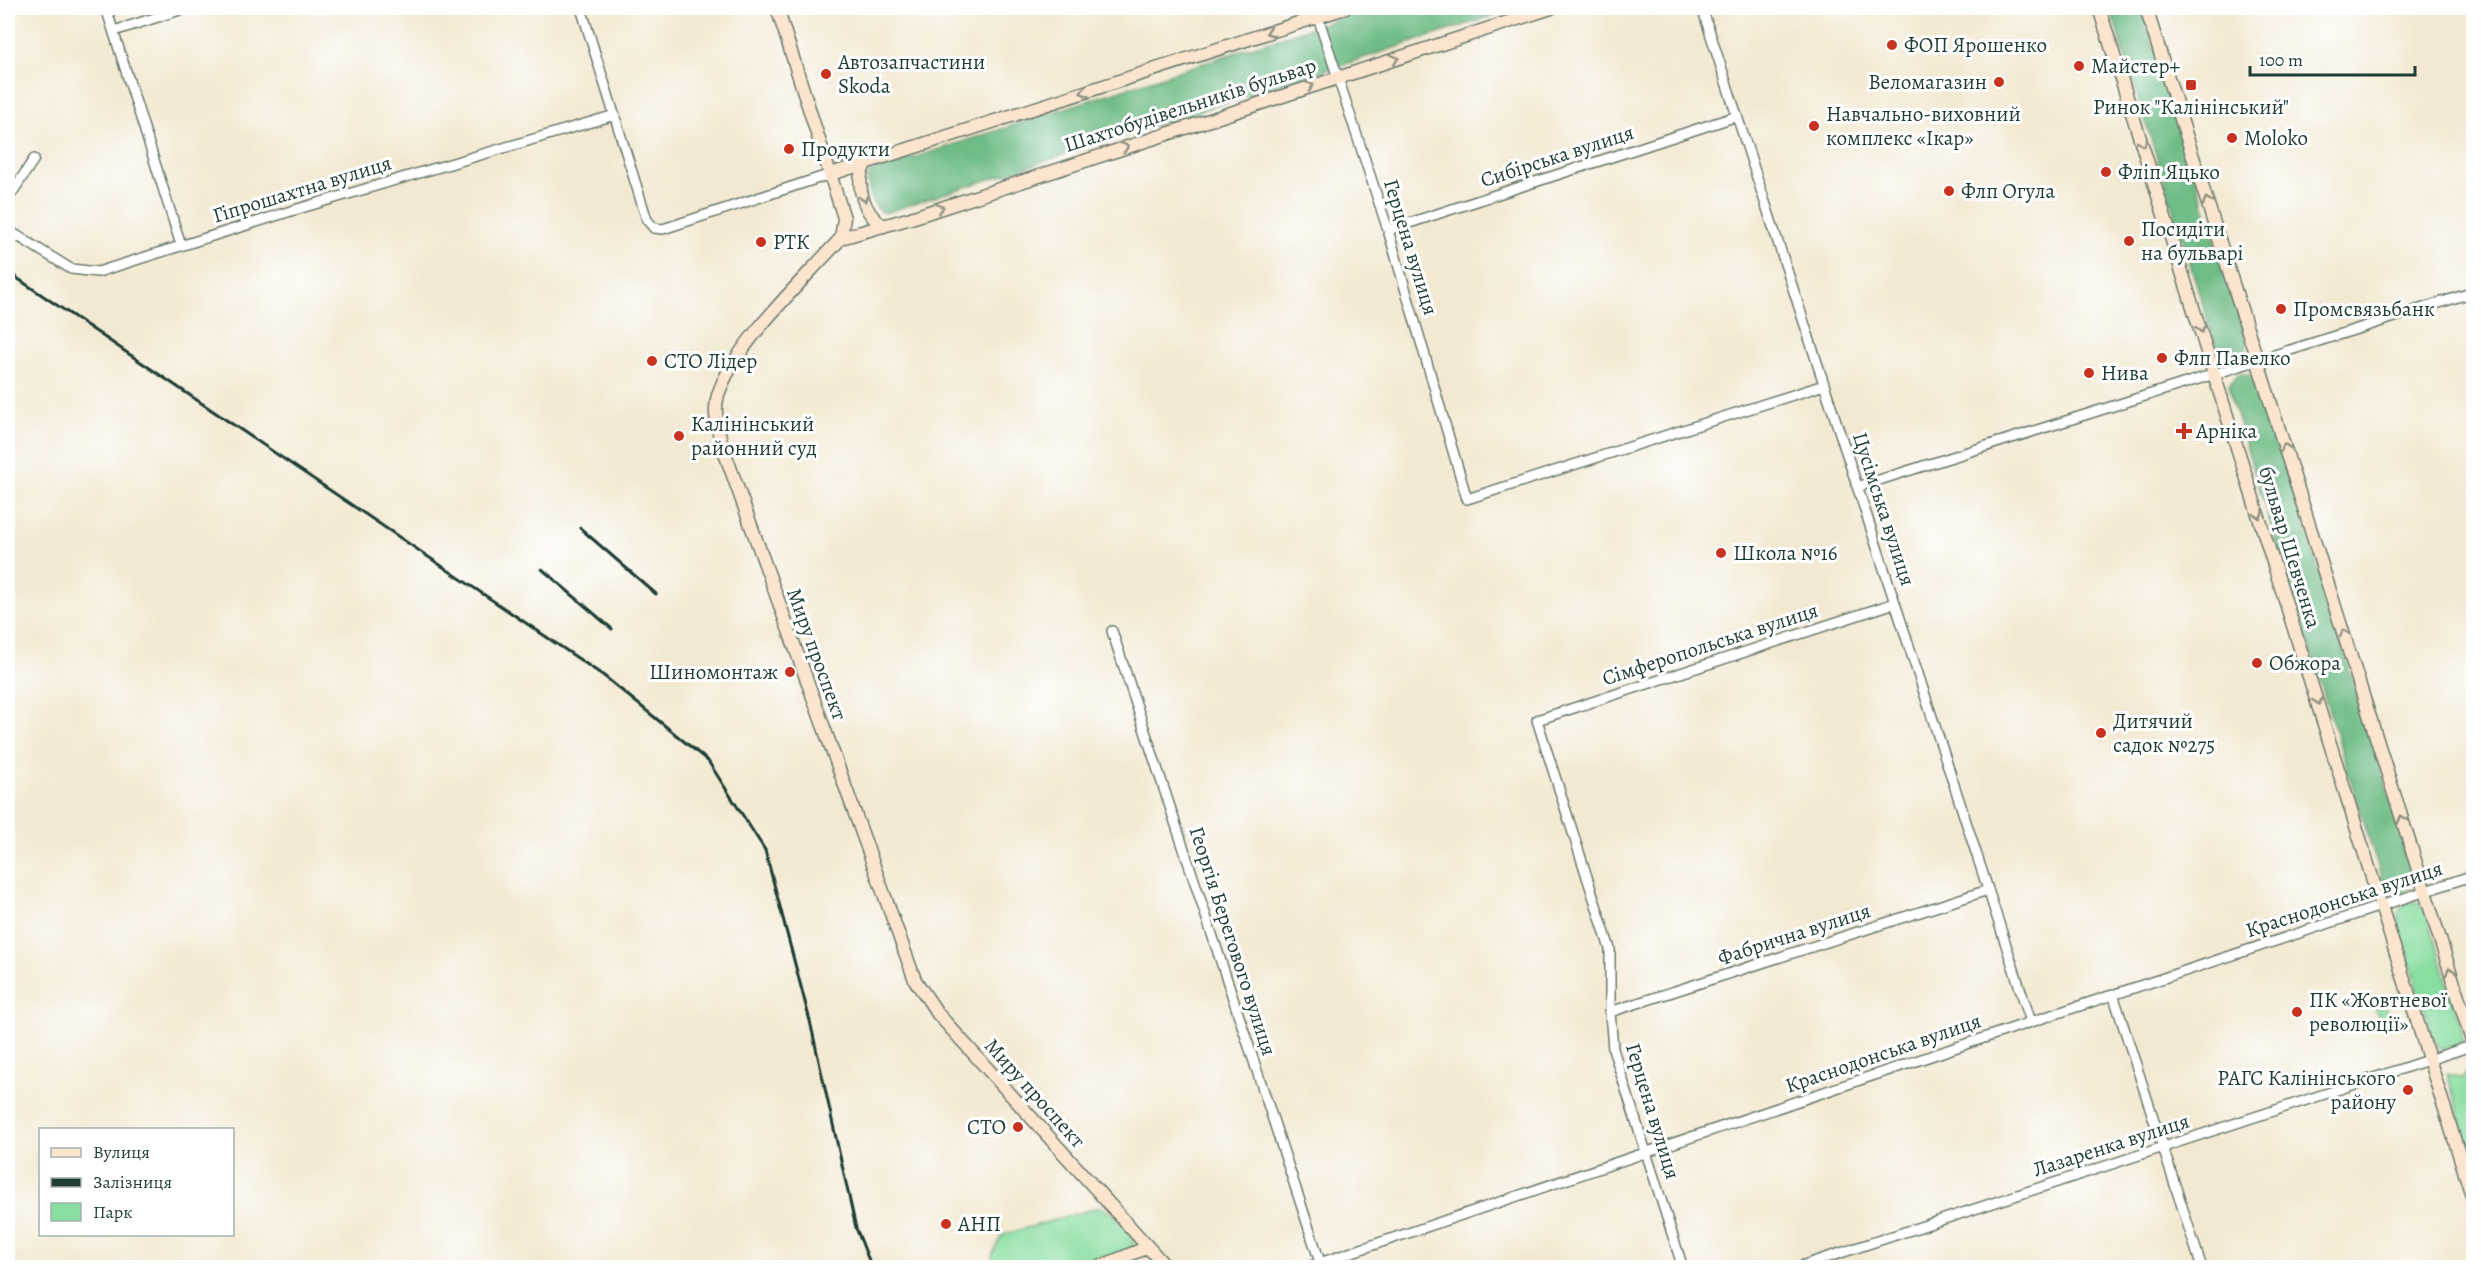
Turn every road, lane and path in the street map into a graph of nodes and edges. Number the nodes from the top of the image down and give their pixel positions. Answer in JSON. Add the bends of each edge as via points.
{"nodes":[{"id":1,"x":106,"y":8,"type":"edge"},
{"id":2,"x":186,"y":8,"type":"edge"},
{"id":3,"x":581,"y":8,"type":"edge"},
{"id":4,"x":777,"y":8,"type":"edge"},
{"id":5,"x":1345,"y":8,"type":"edge"},
{"id":6,"x":1551,"y":8,"type":"edge"},
{"id":7,"x":1702,"y":8,"type":"edge"},
{"id":8,"x":2099,"y":8,"type":"edge"},
{"id":9,"x":2146,"y":8,"type":"edge"},
{"id":10,"x":1316,"y":12,"type":"edge"},
{"id":11,"x":114,"y":31,"type":"junction"},
{"id":12,"x":1339,"y":77,"type":"junction"},
{"id":13,"x":615,"y":116,"type":"junction"},
{"id":14,"x":1737,"y":116,"type":"junction"},
{"id":15,"x":34,"y":159,"type":"dead end"},
{"id":16,"x":865,"y":164,"type":"junction"},
{"id":17,"x":831,"y":174,"type":"junction"},
{"id":18,"x":8,"y":199,"type":"edge"},
{"id":19,"x":884,"y":226,"type":"junction"},
{"id":20,"x":8,"y":230,"type":"edge"},
{"id":21,"x":1388,"y":230,"type":"junction"},
{"id":22,"x":841,"y":238,"type":"junction"},
{"id":23,"x":181,"y":245,"type":"junction"},
{"id":24,"x":2474,"y":292,"type":"edge"},
{"id":25,"x":2258,"y":361,"type":"junction"},
{"id":26,"x":2215,"y":375,"type":"junction"},
{"id":27,"x":1824,"y":385,"type":"junction"},
{"id":28,"x":1857,"y":487,"type":"junction"},
{"id":29,"x":1895,"y":603,"type":"junction"},
{"id":30,"x":1112,"y":630,"type":"dead end"},
{"id":31,"x":1537,"y":720,"type":"joint"},
{"id":32,"x":2474,"y":875,"type":"edge"},
{"id":33,"x":1988,"y":890,"type":"junction"},
{"id":34,"x":2425,"y":891,"type":"junction"},
{"id":35,"x":2382,"y":906,"type":"junction"},
{"id":36,"x":2113,"y":994,"type":"junction"},
{"id":37,"x":1610,"y":1012,"type":"junction"},
{"id":38,"x":2031,"y":1022,"type":"junction"},
{"id":39,"x":2473,"y":1046,"type":"edge"},
{"id":40,"x":2430,"y":1059,"type":"junction"},
{"id":41,"x":2163,"y":1147,"type":"junction"},
{"id":42,"x":1645,"y":1152,"type":"junction"},
{"id":43,"x":2474,"y":1202,"type":"edge"},
{"id":44,"x":1148,"y":1247,"type":"junction"},
{"id":45,"x":1320,"y":1262,"type":"junction"},
{"id":46,"x":1097,"y":1268,"type":"edge"},
{"id":47,"x":1167,"y":1268,"type":"edge"},
{"id":48,"x":1305,"y":1268,"type":"edge"},
{"id":49,"x":1683,"y":1268,"type":"edge"},
{"id":50,"x":1795,"y":1268,"type":"edge"},
{"id":51,"x":2202,"y":1268,"type":"edge"}],
"edges":[{"from":1,"to":11,"type":"street"},
{"from":2,"to":11,"type":"street"},
{"from":3,"to":13,"type":"street"},
{"from":4,"to":17,"type":"main road"},
{"from":5,"to":10,"type":"main road"},
{"from":12,"to":6,"type":"main road","name":"Шахтобудівельників бульвар","one_way":true},
{"from":7,"to":14,"type":"street","name":"Цусімська вулиця"},
{"from":8,"to":26,"type":"main road","name":"бульвар Шевченка","one_way":true},
{"from":25,"to":9,"type":"main road","name":"бульвар Шевченка","one_way":true},
{"from":10,"to":12,"type":"street","name":"Герцена вулиця"},
{"from":10,"to":16,"type":"main road","one_way":true},
{"from":11,"to":23,"type":"street"},
{"from":19,"to":12,"type":"main road","name":"Шахтобудівельників бульвар","one_way":true},
{"from":12,"to":21,"type":"street","name":"Герцена вулиця"},
{"from":13,"to":17,"type":"street","via":[[647,220],[654,228],[663,229]]},
{"from":13,"to":23,"type":"street","name":"Гіпрошахтна вулиця"},
{"from":14,"to":21,"type":"street","name":"Сибірська вулиця"},
{"from":14,"to":27,"type":"street","name":"Цусімська вулиця"},
{"from":15,"to":18,"type":"street"},
{"from":16,"to":17,"type":"main road"},
{"from":16,"to":19,"type":"main road","one_way":true,"via":[[860,185],[873,220]]},
{"from":17,"to":22,"type":"main road","via":[[844,218]]},
{"from":19,"to":22,"type":"main road","name":"Шахтобудівельників бульвар"},
{"from":20,"to":23,"type":"street","name":"Гіпрошахтна вулиця","via":[[71,269],[98,273]]},
{"from":21,"to":27,"type":"street","name":"Герцена вулиця","via":[[1467,499]]},
{"from":22,"to":44,"type":"main road","name":"Миру проспект","via":[[748,341],[726,375],[717,396],[716,420],[722,445],[915,980],[938,1014]]},
{"from":24,"to":25,"type":"street"},
{"from":25,"to":26,"type":"street"},
{"from":34,"to":25,"type":"main road","name":"бульвар Шевченка","one_way":true},
{"from":26,"to":28,"type":"street"},
{"from":26,"to":35,"type":"main road","name":"бульвар Шевченка","one_way":true},
{"from":27,"to":28,"type":"street","name":"Цусімська вулиця"},
{"from":28,"to":29,"type":"street","name":"Цусімська вулиця"},
{"from":29,"to":31,"type":"street","name":"Сімферопольська вулиця"},
{"from":29,"to":33,"type":"street","name":"Цусімська вулиця"},
{"from":30,"to":45,"type":"street","name":"Георгія Берегового вулиця"},
{"from":31,"to":37,"type":"street","name":"Герцена вулиця","via":[[1610,949]]},
{"from":32,"to":34,"type":"street","name":"Краснодонська вулиця"},
{"from":33,"to":37,"type":"street","name":"Фабрична вулиця"},
{"from":33,"to":38,"type":"street","name":"Цусімська вулиця"},
{"from":34,"to":35,"type":"street","name":"Краснодонська вулиця"},
{"from":39,"to":34,"type":"main road","name":"бульвар Шевченка","one_way":true},
{"from":35,"to":36,"type":"street","name":"Краснодонська вулиця"},
{"from":35,"to":40,"type":"main road","name":"бульвар Шевченка"},
{"from":36,"to":38,"type":"street","name":"Краснодонська вулиця"},
{"from":36,"to":41,"type":"street"},
{"from":37,"to":42,"type":"street","name":"Герцена вулиця","via":[[1613,1049]]},
{"from":38,"to":42,"type":"street","name":"Краснодонська вулиця"},
{"from":39,"to":40,"type":"street","name":"Лазаренка вулиця"},
{"from":40,"to":41,"type":"street","name":"Лазаренка вулиця"},
{"from":40,"to":43,"type":"main road","name":"бульвар Шевченка"},
{"from":41,"to":50,"type":"street","name":"Лазаренка вулиця"},
{"from":41,"to":51,"type":"street"},
{"from":42,"to":45,"type":"street","name":"Краснодонська вулиця"},
{"from":42,"to":49,"type":"street","name":"Герцена вулиця"},
{"from":44,"to":46,"type":"main road"},
{"from":44,"to":47,"type":"main road","name":"Миру проспект"},
{"from":45,"to":48,"type":"street","name":"Краснодонська вулиця"}]}
